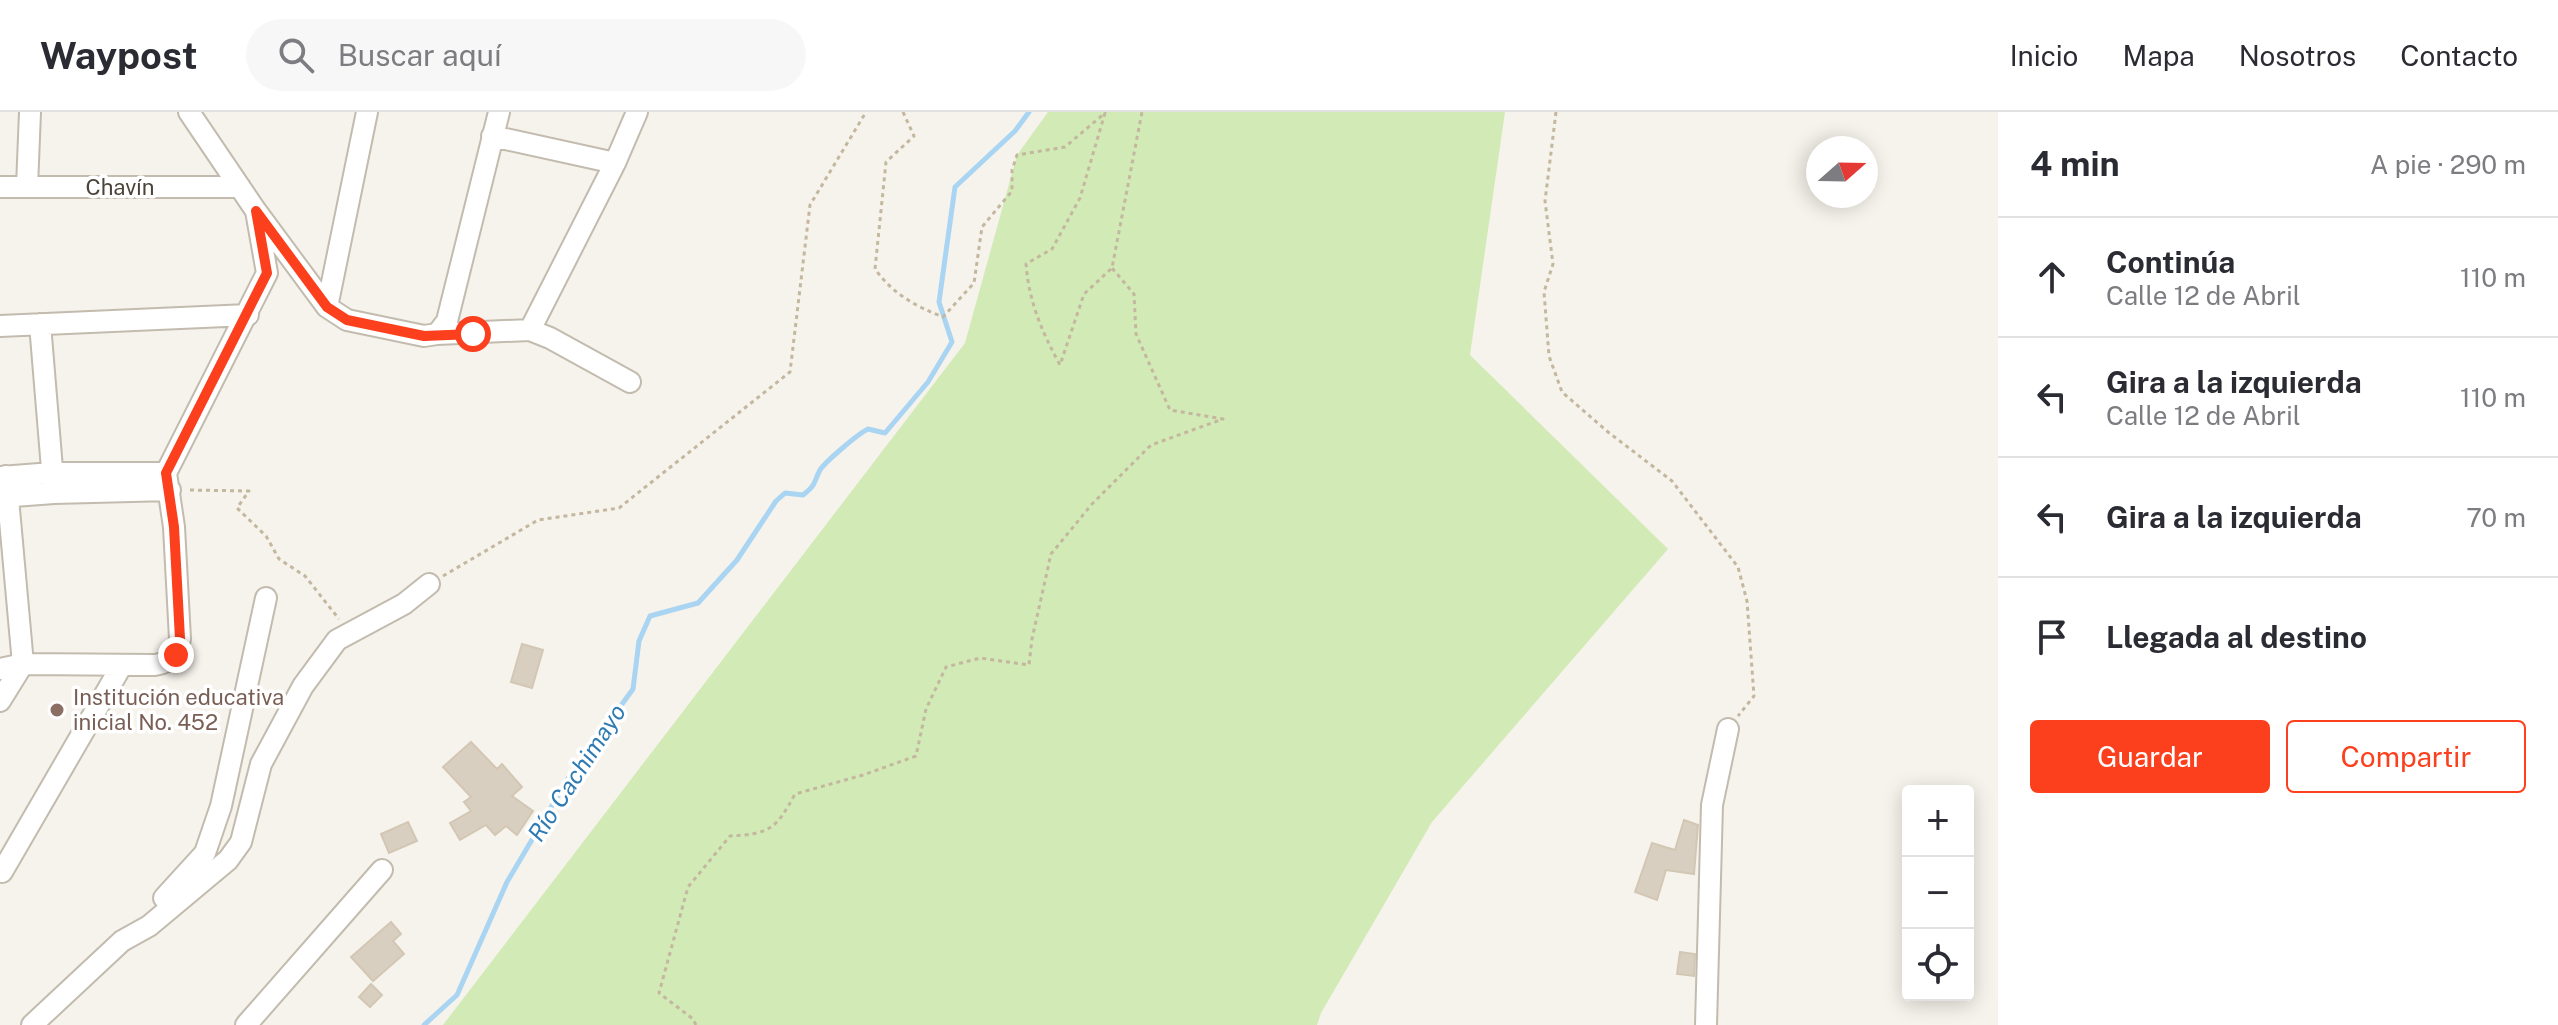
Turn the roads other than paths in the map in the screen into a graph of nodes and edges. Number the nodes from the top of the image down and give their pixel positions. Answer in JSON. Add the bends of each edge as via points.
{"nodes":[{"id":1,"x":30,"y":112,"type":"edge"},
{"id":2,"x":189,"y":112,"type":"edge"},
{"id":3,"x":367,"y":112,"type":"edge"},
{"id":4,"x":499,"y":112,"type":"edge"},
{"id":5,"x":637,"y":112,"type":"edge"},
{"id":6,"x":492,"y":136,"type":"junction"},
{"id":7,"x":615,"y":163,"type":"junction"},
{"id":8,"x":0,"y":187,"type":"edge"},
{"id":9,"x":27,"y":187,"type":"junction"},
{"id":10,"x":240,"y":187,"type":"junction"},
{"id":11,"x":256,"y":211,"type":"junction"},
{"id":12,"x":327,"y":307,"type":"junction"},
{"id":13,"x":248,"y":315,"type":"junction"},
{"id":14,"x":40,"y":324,"type":"junction"},
{"id":15,"x":0,"y":326,"type":"edge"},
{"id":16,"x":530,"y":330,"type":"junction"},
{"id":17,"x":437,"y":334,"type":"junction"},
{"id":18,"x":630,"y":382,"type":"dead end"},
{"id":19,"x":168,"y":481,"type":"junction"},
{"id":20,"x":53,"y":483,"type":"junction"},
{"id":21,"x":3,"y":487,"type":"edge"},
{"id":22,"x":429,"y":584,"type":"road end"},
{"id":23,"x":266,"y":598,"type":"dead end"},
{"id":24,"x":23,"y":664,"type":"junction"},
{"id":25,"x":122,"y":665,"type":"junction"},
{"id":26,"x":0,"y":669,"type":"edge"},
{"id":27,"x":0,"y":701,"type":"edge"},
{"id":28,"x":1728,"y":729,"type":"road end"},
{"id":29,"x":382,"y":870,"type":"dead end"},
{"id":30,"x":2,"y":872,"type":"dead end"},
{"id":31,"x":122,"y":941,"type":"junction"},
{"id":32,"x":32,"y":1025,"type":"edge"},
{"id":33,"x":246,"y":1025,"type":"edge"},
{"id":34,"x":1706,"y":1025,"type":"edge"}],
"edges":[{"from":1,"to":9,"type":"street"},
{"from":2,"to":10,"type":"street"},
{"from":3,"to":12,"type":"street"},
{"from":4,"to":6,"type":"street"},
{"from":5,"to":7,"type":"street"},
{"from":6,"to":7,"type":"street"},
{"from":6,"to":17,"type":"street","via":[[447,321]]},
{"from":7,"to":16,"type":"street"},
{"from":8,"to":9,"type":"street","name":"Chavín"},
{"from":9,"to":10,"type":"street","name":"Chavín"},
{"from":10,"to":11,"type":"street"},
{"from":11,"to":12,"type":"street"},
{"from":11,"to":13,"type":"street","via":[[267,273]]},
{"from":12,"to":17,"type":"street","via":[[347,320]]},
{"from":13,"to":14,"type":"street"},
{"from":13,"to":19,"type":"street"},
{"from":14,"to":15,"type":"street"},
{"from":14,"to":20,"type":"street"},
{"from":16,"to":17,"type":"street"},
{"from":16,"to":18,"type":"street"},
{"from":19,"to":20,"type":"street"},
{"from":19,"to":25,"type":"street","via":[[180,639],[168,662]]},
{"from":20,"to":21,"type":"street"},
{"from":21,"to":24,"type":"street"},
{"from":22,"to":31,"type":"street","via":[[404,604],[337,640],[303,686],[261,764],[241,842],[228,860]]},
{"from":23,"to":31,"type":"street","via":[[221,806],[205,853]]},
{"from":24,"to":25,"type":"street"},
{"from":24,"to":26,"type":"street"},
{"from":24,"to":27,"type":"street"},
{"from":25,"to":30,"type":"street"},
{"from":28,"to":34,"type":"street","via":[[1712,805]]},
{"from":29,"to":33,"type":"street"},
{"from":31,"to":32,"type":"street"}]}
